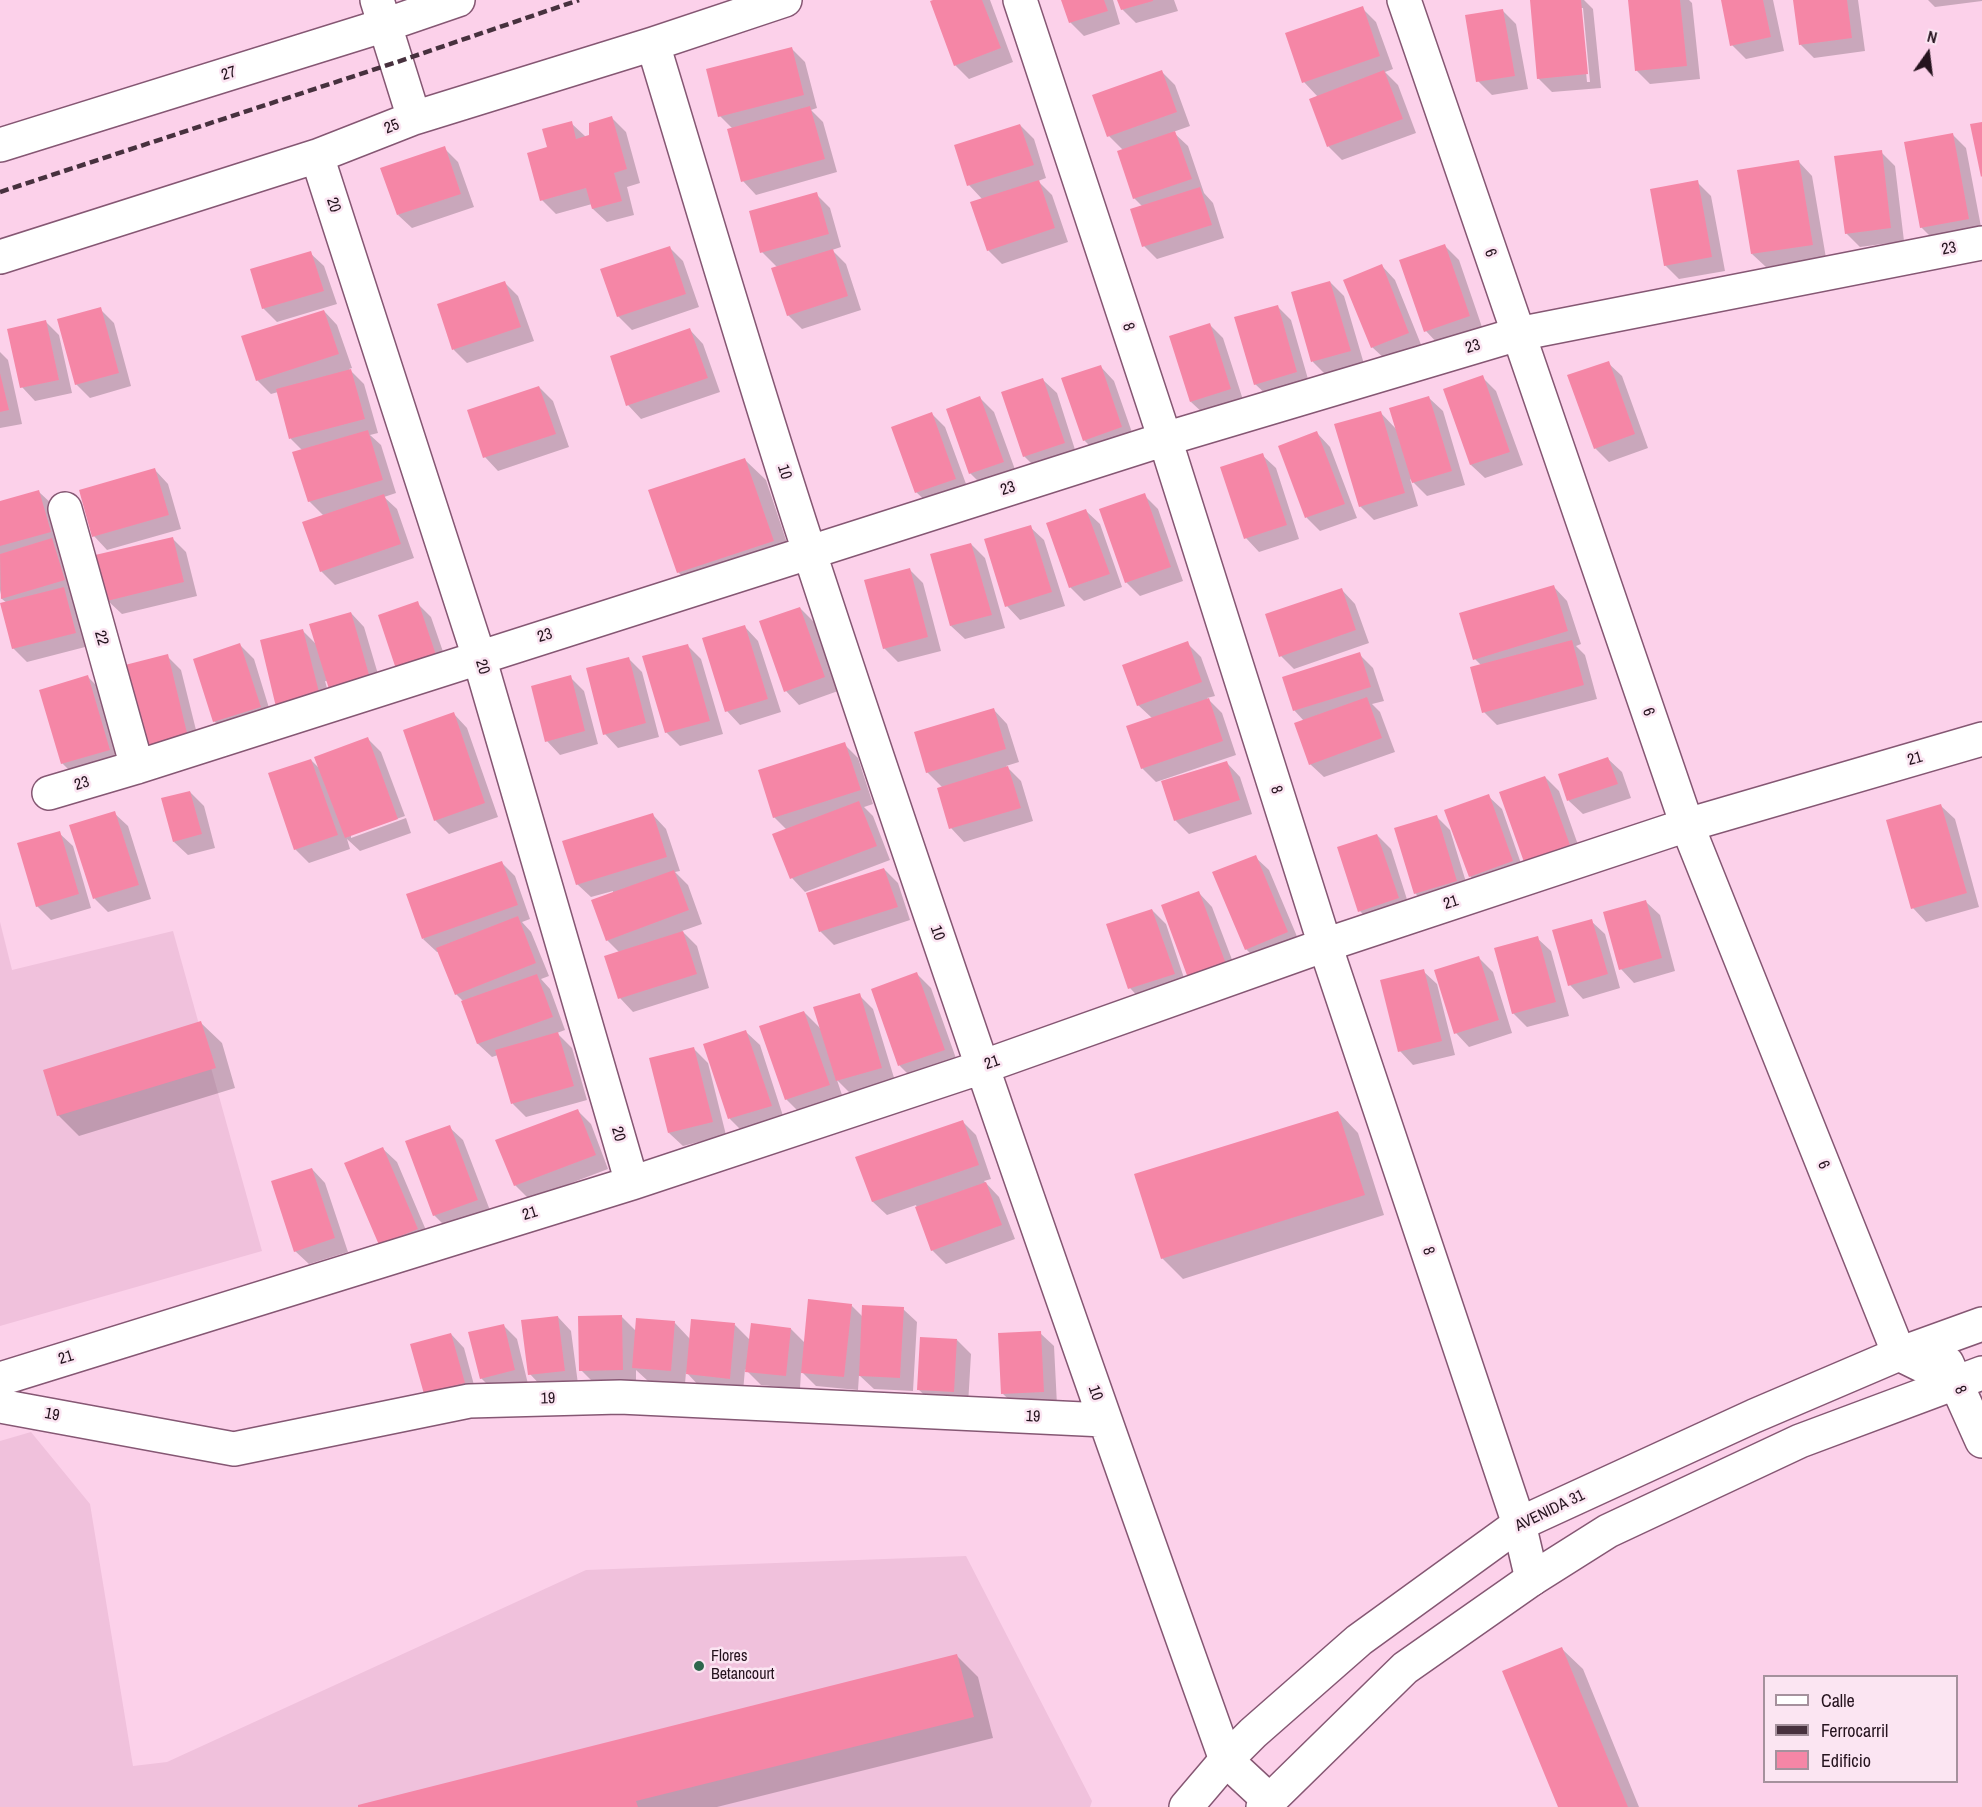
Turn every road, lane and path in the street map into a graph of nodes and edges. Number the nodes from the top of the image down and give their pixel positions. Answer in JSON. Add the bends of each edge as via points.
{"nodes":[{"id":1,"x":458,"y":0,"type":"edge"},
{"id":2,"x":785,"y":0,"type":"edge"},
{"id":3,"x":1020,"y":0,"type":"edge"},
{"id":4,"x":1404,"y":0,"type":"edge"},
{"id":5,"x":381,"y":13,"type":"edge"},
{"id":6,"x":652,"y":44,"type":"junction"},
{"id":7,"x":414,"y":118,"type":"junction"},
{"id":8,"x":0,"y":145,"type":"edge"},
{"id":9,"x":317,"y":156,"type":"junction"},
{"id":10,"x":1982,"y":243,"type":"edge"},
{"id":11,"x":0,"y":257,"type":"edge"},
{"id":12,"x":1518,"y":334,"type":"junction"},
{"id":13,"x":1165,"y":439,"type":"junction"},
{"id":14,"x":65,"y":509,"type":"dead end"},
{"id":15,"x":809,"y":553,"type":"junction"},
{"id":16,"x":479,"y":657,"type":"junction"},
{"id":17,"x":1982,"y":739,"type":"edge"},
{"id":18,"x":137,"y":767,"type":"junction"},
{"id":19,"x":49,"y":793,"type":"dead end"},
{"id":20,"x":1687,"y":825,"type":"junction"},
{"id":21,"x":1325,"y":945,"type":"junction"},
{"id":22,"x":982,"y":1067,"type":"junction"},
{"id":23,"x":632,"y":1183,"type":"junction"},
{"id":24,"x":1982,"y":1324,"type":"edge"},
{"id":25,"x":1936,"y":1340,"type":"junction"},
{"id":26,"x":1899,"y":1354,"type":"junction"},
{"id":27,"x":1969,"y":1377,"type":"edge"},
{"id":28,"x":0,"y":1379,"type":"edge"},
{"id":29,"x":0,"y":1406,"type":"edge"},
{"id":30,"x":1104,"y":1420,"type":"junction"},
{"id":31,"x":1982,"y":1441,"type":"edge"},
{"id":32,"x":1519,"y":1524,"type":"junction"},
{"id":33,"x":1532,"y":1579,"type":"junction"},
{"id":34,"x":1226,"y":1760,"type":"junction"},
{"id":35,"x":1266,"y":1803,"type":"edge"},
{"id":36,"x":1186,"y":1807,"type":"edge"}],
"edges":[{"from":1,"to":5,"type":"street","name":"27"},
{"from":2,"to":6,"type":"street","name":"25"},
{"from":3,"to":13,"type":"street","name":"8"},
{"from":4,"to":12,"type":"street","name":"6"},
{"from":5,"to":7,"type":"street"},
{"from":5,"to":8,"type":"street","name":"27"},
{"from":6,"to":7,"type":"street","name":"25"},
{"from":6,"to":15,"type":"street","name":"10"},
{"from":7,"to":9,"type":"street","name":"25"},
{"from":9,"to":11,"type":"street","name":"25"},
{"from":9,"to":16,"type":"street","name":"20"},
{"from":10,"to":12,"type":"street","name":"23"},
{"from":12,"to":13,"type":"street","name":"23"},
{"from":12,"to":20,"type":"street","name":"6"},
{"from":13,"to":15,"type":"street","name":"23"},
{"from":13,"to":21,"type":"street","name":"8"},
{"from":14,"to":18,"type":"street","name":"22"},
{"from":15,"to":16,"type":"street","name":"23"},
{"from":15,"to":22,"type":"street","name":"10"},
{"from":16,"to":18,"type":"street","name":"23"},
{"from":16,"to":23,"type":"street","name":"20"},
{"from":17,"to":20,"type":"street","name":"21"},
{"from":18,"to":19,"type":"street","name":"23"},
{"from":20,"to":21,"type":"street","name":"21"},
{"from":20,"to":26,"type":"street","name":"6"},
{"from":21,"to":22,"type":"street","name":"21"},
{"from":21,"to":32,"type":"street","name":"8"},
{"from":22,"to":23,"type":"street","name":"21"},
{"from":22,"to":30,"type":"street","name":"10"},
{"from":23,"to":28,"type":"street","name":"21"},
{"from":24,"to":25,"type":"street","name":"AVENIDA 31"},
{"from":25,"to":26,"type":"street","name":"AVENIDA 31"},
{"from":25,"to":27,"type":"street","name":"8"},
{"from":26,"to":27,"type":"street"},
{"from":26,"to":32,"type":"street","name":"AVENIDA 31"},
{"from":27,"to":31,"type":"street","name":"8"},
{"from":27,"to":33,"type":"street","via":[[1790,1446],[1608,1531]]},
{"from":29,"to":30,"type":"street","name":"19","via":[[234,1449],[469,1401],[620,1397]]},
{"from":30,"to":34,"type":"street","name":"10"},
{"from":32,"to":33,"type":"street","name":"8"},
{"from":32,"to":34,"type":"street","name":"AVENIDA 31","via":[[1359,1640]]},
{"from":33,"to":35,"type":"street","via":[[1405,1668]]},
{"from":34,"to":35,"type":"street","name":"10"},
{"from":34,"to":36,"type":"street","name":"AVENIDA 31"}]}
